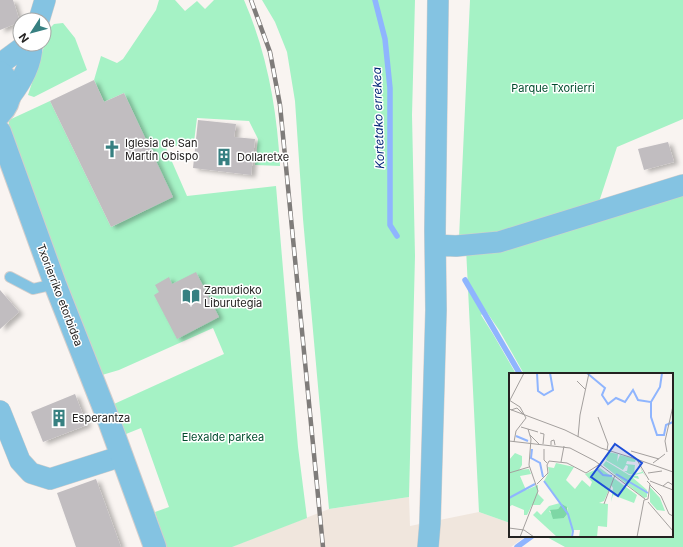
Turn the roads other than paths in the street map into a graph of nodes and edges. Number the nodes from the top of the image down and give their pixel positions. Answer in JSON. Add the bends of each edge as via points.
{"nodes":[{"id":1,"x":45,"y":0,"type":"edge"},
{"id":2,"x":438,"y":0,"type":"edge"},
{"id":3,"x":41,"y":12,"type":"edge"},
{"id":4,"x":16,"y":52,"type":"edge"},
{"id":5,"x":31,"y":52,"type":"edge"},
{"id":6,"x":0,"y":64,"type":"edge"},
{"id":7,"x":0,"y":72,"type":"edge"},
{"id":8,"x":5,"y":105,"type":"edge"},
{"id":9,"x":0,"y":132,"type":"edge"},
{"id":10,"x":683,"y":185,"type":"edge"},
{"id":11,"x":436,"y":245,"type":"junction"},
{"id":12,"x":10,"y":277,"type":"dead end"},
{"id":13,"x":55,"y":284,"type":"junction"},
{"id":14,"x":0,"y":411,"type":"edge"},
{"id":15,"x":122,"y":456,"type":"junction"},
{"id":16,"x":155,"y":547,"type":"edge"},
{"id":17,"x":428,"y":547,"type":"edge"}],
"edges":[{"from":1,"to":3,"type":"street"},
{"from":2,"to":11,"type":"street"},
{"from":4,"to":6,"type":"street"},
{"from":5,"to":8,"type":"street","via":[[20,85]]},
{"from":7,"to":8,"type":"street","via":[[10,89]]},
{"from":9,"to":13,"type":"street","name":"Txorierriko etorbidea"},
{"from":10,"to":11,"type":"street","via":[[499,242]]},
{"from":11,"to":17,"type":"street"},
{"from":12,"to":13,"type":"lane","via":[[33,289]]},
{"from":13,"to":15,"type":"street","name":"Txorierriko etorbidea"},
{"from":14,"to":15,"type":"street","via":[[20,461],[31,473],[50,479]]},
{"from":15,"to":16,"type":"street","name":"Txorierriko etorbidea"}]}
